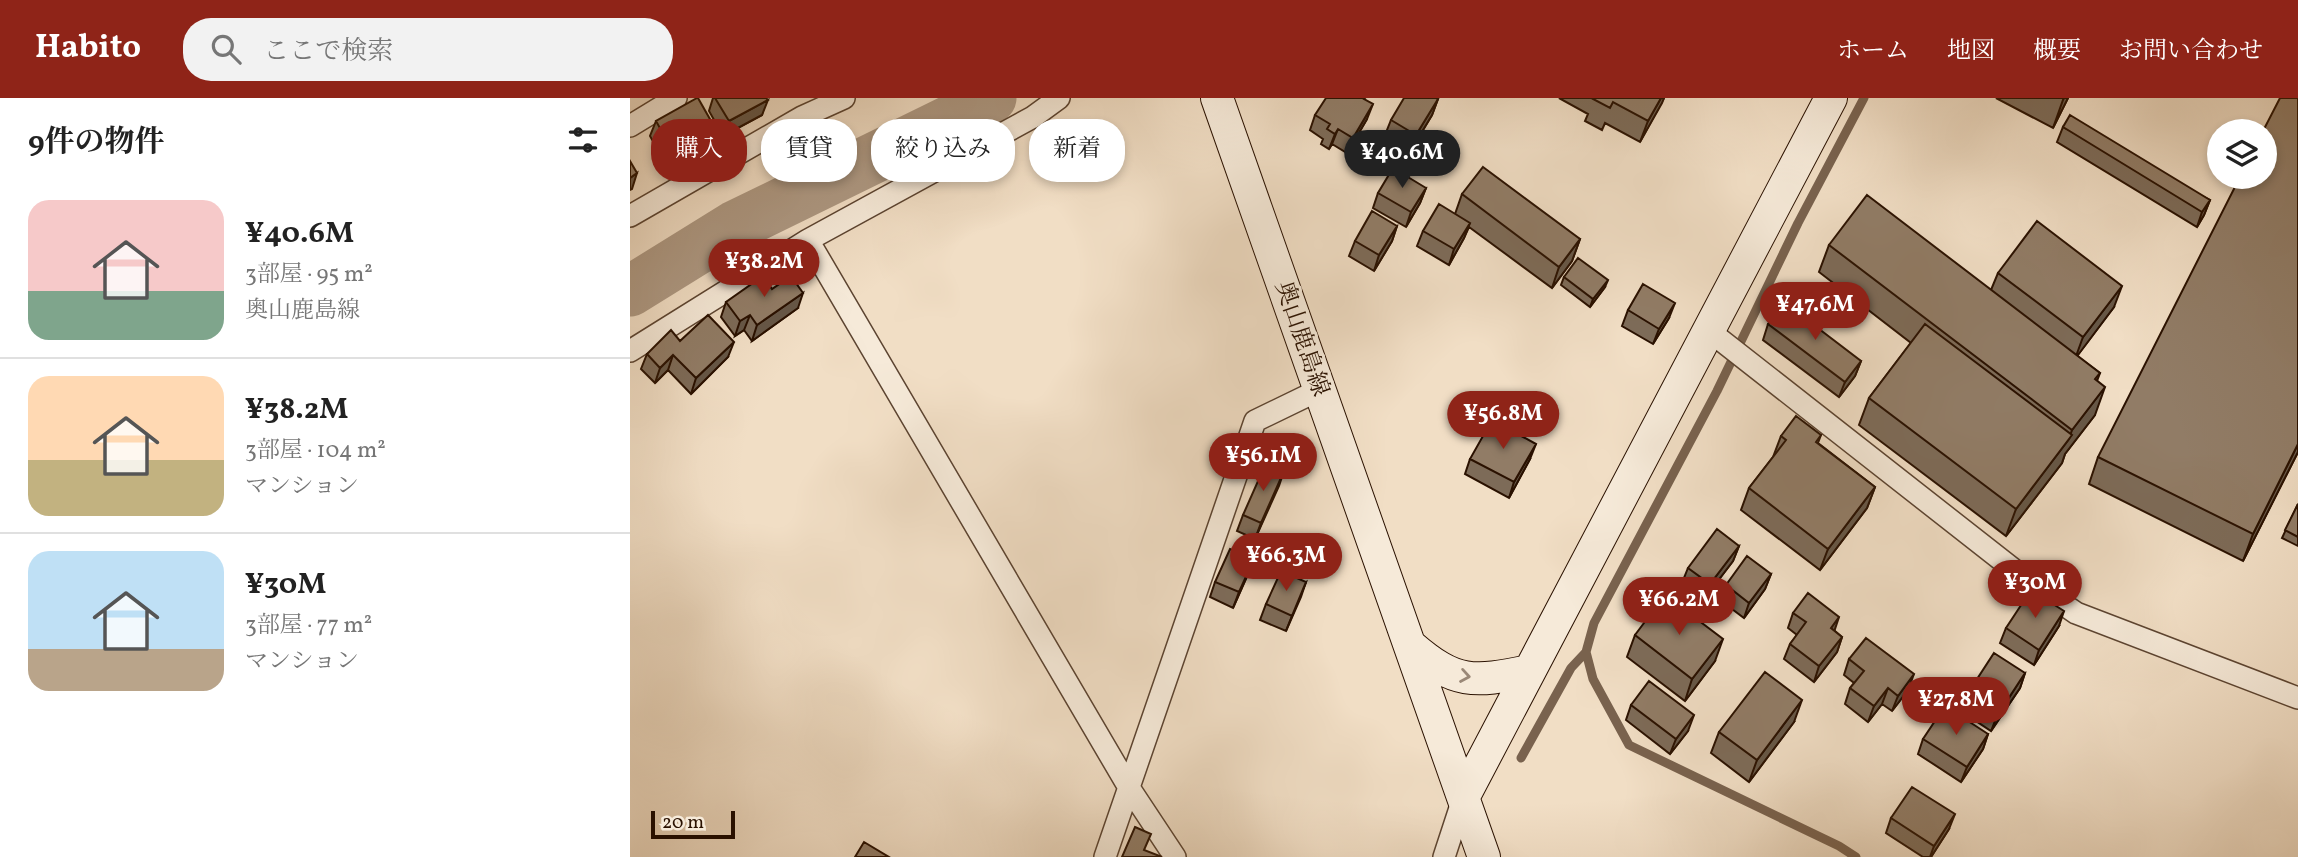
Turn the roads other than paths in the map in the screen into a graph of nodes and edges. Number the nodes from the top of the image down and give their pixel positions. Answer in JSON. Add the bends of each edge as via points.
{"nodes":[{"id":1,"x":676,"y":98,"type":"edge"},
{"id":2,"x":844,"y":98,"type":"edge"},
{"id":3,"x":1059,"y":98,"type":"edge"},
{"id":4,"x":1217,"y":98,"type":"edge"},
{"id":5,"x":1831,"y":98,"type":"edge"},
{"id":6,"x":630,"y":126,"type":"edge"},
{"id":7,"x":630,"y":216,"type":"edge"},
{"id":8,"x":808,"y":240,"type":"junction"},
{"id":9,"x":1726,"y":344,"type":"junction"},
{"id":10,"x":630,"y":351,"type":"edge"},
{"id":11,"x":1319,"y":390,"type":"junction"},
{"id":12,"x":1410,"y":645,"type":"junction"},
{"id":13,"x":1529,"y":671,"type":"junction"},
{"id":14,"x":2298,"y":698,"type":"edge"},
{"id":15,"x":1128,"y":786,"type":"junction"},
{"id":16,"x":1464,"y":796,"type":"junction"},
{"id":17,"x":1105,"y":857,"type":"edge"},
{"id":18,"x":1175,"y":857,"type":"edge"},
{"id":19,"x":1444,"y":857,"type":"edge"},
{"id":20,"x":1484,"y":857,"type":"edge"}],
"edges":[{"from":1,"to":6,"type":"street"},
{"from":2,"to":7,"type":"street","via":[[802,117]]},
{"from":3,"to":8,"type":"street","via":[[1033,117]]},
{"from":4,"to":11,"type":"main road","name":"奥山鹿島線"},
{"from":5,"to":9,"type":"main road"},
{"from":8,"to":10,"type":"street"},
{"from":8,"to":15,"type":"street"},
{"from":9,"to":13,"type":"main road"},
{"from":9,"to":14,"type":"street","via":[[2018,573],[2076,613]]},
{"from":11,"to":12,"type":"main road","name":"奥山鹿島線"},
{"from":11,"to":15,"type":"street","via":[[1255,421]]},
{"from":12,"to":13,"type":"main road","one_way":true,"via":[[1439,670],[1464,678],[1491,679]]},
{"from":12,"to":16,"type":"main road","name":"奥山鹿島線"},
{"from":13,"to":16,"type":"main road"},
{"from":15,"to":17,"type":"street"},
{"from":15,"to":18,"type":"street"},
{"from":16,"to":19,"type":"street"},
{"from":16,"to":20,"type":"main road","name":"奥山鹿島線"}]}
